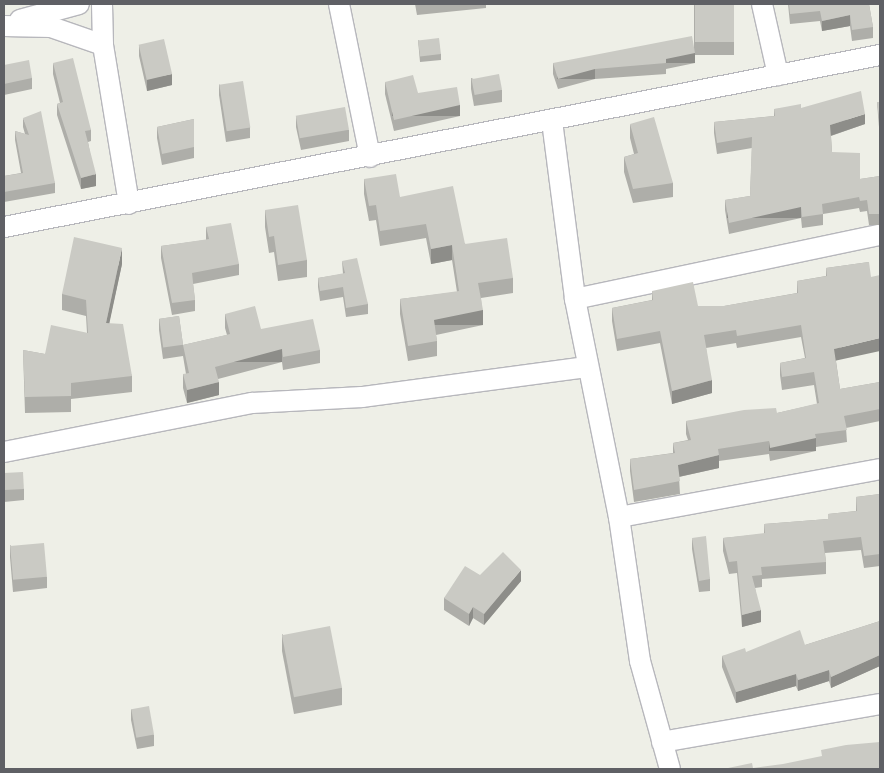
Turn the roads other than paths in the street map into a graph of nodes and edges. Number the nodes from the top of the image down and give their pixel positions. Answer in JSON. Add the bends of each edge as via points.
{"nodes":[{"id":1,"x":79,"y":4,"type":"edge"},
{"id":2,"x":102,"y":4,"type":"edge"},
{"id":3,"x":339,"y":4,"type":"edge"},
{"id":4,"x":762,"y":4,"type":"edge"},
{"id":5,"x":4,"y":25,"type":"edge"},
{"id":6,"x":104,"y":45,"type":"junction"},
{"id":7,"x":880,"y":55,"type":"edge"},
{"id":8,"x":778,"y":75,"type":"junction"},
{"id":9,"x":552,"y":121,"type":"junction"},
{"id":10,"x":370,"y":157,"type":"junction"},
{"id":11,"x":129,"y":204,"type":"junction"},
{"id":12,"x":4,"y":227,"type":"edge"},
{"id":13,"x":880,"y":236,"type":"edge"},
{"id":14,"x":575,"y":299,"type":"junction"},
{"id":15,"x":588,"y":367,"type":"junction"},
{"id":16,"x":4,"y":452,"type":"edge"},
{"id":17,"x":880,"y":469,"type":"edge"},
{"id":18,"x":619,"y":517,"type":"junction"},
{"id":19,"x":880,"y":704,"type":"edge"},
{"id":20,"x":662,"y":742,"type":"junction"},
{"id":21,"x":670,"y":769,"type":"edge"}],
"edges":[{"from":1,"to":5,"type":"street"},
{"from":2,"to":6,"type":"street"},
{"from":3,"to":10,"type":"street"},
{"from":4,"to":8,"type":"street"},
{"from":5,"to":6,"type":"street","via":[[51,27]]},
{"from":6,"to":11,"type":"street"},
{"from":7,"to":8,"type":"street"},
{"from":8,"to":9,"type":"street"},
{"from":9,"to":10,"type":"street"},
{"from":9,"to":14,"type":"street"},
{"from":10,"to":11,"type":"street"},
{"from":11,"to":12,"type":"street"},
{"from":13,"to":14,"type":"street"},
{"from":14,"to":15,"type":"street"},
{"from":15,"to":16,"type":"street","via":[[362,397],[252,403]]},
{"from":15,"to":18,"type":"street"},
{"from":17,"to":18,"type":"street"},
{"from":18,"to":20,"type":"street","via":[[640,661]]},
{"from":19,"to":20,"type":"street"},
{"from":20,"to":21,"type":"street"}]}
